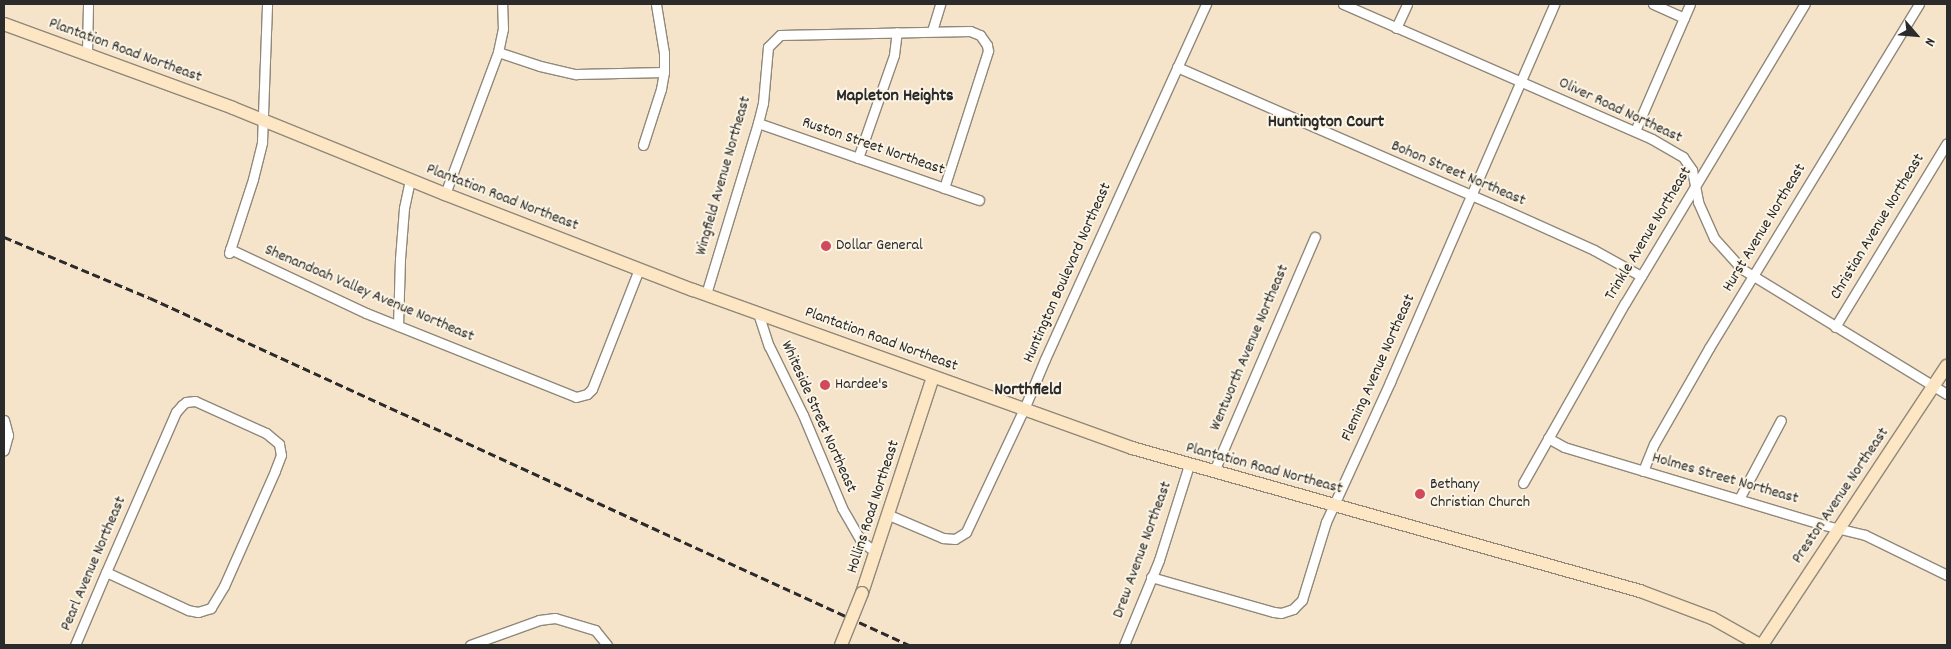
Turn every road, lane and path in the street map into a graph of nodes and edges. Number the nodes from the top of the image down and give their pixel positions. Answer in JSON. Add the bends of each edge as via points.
{"nodes":[{"id":1,"x":88,"y":4,"type":"edge"},
{"id":2,"x":267,"y":4,"type":"edge"},
{"id":3,"x":502,"y":4,"type":"edge"},
{"id":4,"x":656,"y":4,"type":"edge"},
{"id":5,"x":940,"y":4,"type":"edge"},
{"id":6,"x":1206,"y":4,"type":"edge"},
{"id":7,"x":1343,"y":4,"type":"edge"},
{"id":8,"x":1406,"y":4,"type":"edge"},
{"id":9,"x":1554,"y":4,"type":"edge"},
{"id":10,"x":1653,"y":4,"type":"edge"},
{"id":11,"x":1690,"y":4,"type":"edge"},
{"id":12,"x":1805,"y":4,"type":"edge"},
{"id":13,"x":1919,"y":4,"type":"edge"},
{"id":14,"x":1684,"y":18,"type":"junction"},
{"id":15,"x":4,"y":24,"type":"edge"},
{"id":16,"x":1396,"y":28,"type":"junction"},
{"id":17,"x":932,"y":31,"type":"junction"},
{"id":18,"x":897,"y":32,"type":"junction"},
{"id":19,"x":498,"y":52,"type":"junction"},
{"id":20,"x":87,"y":54,"type":"junction"},
{"id":21,"x":1177,"y":67,"type":"junction"},
{"id":22,"x":664,"y":72,"type":"junction"},
{"id":23,"x":1521,"y":81,"type":"junction"},
{"id":24,"x":263,"y":120,"type":"junction"},
{"id":25,"x":758,"y":123,"type":"junction"},
{"id":26,"x":1635,"y":132,"type":"junction"},
{"id":27,"x":1947,"y":143,"type":"edge"},
{"id":28,"x":643,"y":145,"type":"dead end"},
{"id":29,"x":858,"y":158,"type":"junction"},
{"id":30,"x":410,"y":180,"type":"junction"},
{"id":31,"x":1694,"y":187,"type":"junction"},
{"id":32,"x":944,"y":188,"type":"junction"},
{"id":33,"x":446,"y":194,"type":"junction"},
{"id":34,"x":1471,"y":196,"type":"junction"},
{"id":35,"x":979,"y":200,"type":"dead end"},
{"id":36,"x":1315,"y":237,"type":"dead end"},
{"id":37,"x":639,"y":269,"type":"junction"},
{"id":38,"x":1641,"y":276,"type":"junction"},
{"id":39,"x":1753,"y":277,"type":"junction"},
{"id":40,"x":706,"y":294,"type":"junction"},
{"id":41,"x":758,"y":313,"type":"junction"},
{"id":42,"x":398,"y":326,"type":"junction"},
{"id":43,"x":1835,"y":327,"type":"junction"},
{"id":44,"x":1947,"y":366,"type":"edge"},
{"id":45,"x":933,"y":376,"type":"junction"},
{"id":46,"x":1933,"y":387,"type":"junction"},
{"id":47,"x":1947,"y":394,"type":"edge"},
{"id":48,"x":1024,"y":409,"type":"junction"},
{"id":49,"x":1781,"y":420,"type":"dead end"},
{"id":50,"x":4,"y":421,"type":"edge"},
{"id":51,"x":1548,"y":438,"type":"junction"},
{"id":52,"x":4,"y":450,"type":"edge"},
{"id":53,"x":1189,"y":465,"type":"junction"},
{"id":54,"x":1643,"y":470,"type":"junction"},
{"id":55,"x":1214,"y":472,"type":"junction"},
{"id":56,"x":1523,"y":483,"type":"dead end"},
{"id":57,"x":1739,"y":499,"type":"junction"},
{"id":58,"x":1334,"y":505,"type":"junction"},
{"id":59,"x":889,"y":515,"type":"junction"},
{"id":60,"x":1839,"y":528,"type":"junction"},
{"id":61,"x":876,"y":552,"type":"junction"},
{"id":62,"x":106,"y":572,"type":"junction"},
{"id":63,"x":1947,"y":575,"type":"edge"},
{"id":64,"x":1151,"y":577,"type":"junction"},
{"id":65,"x":75,"y":645,"type":"edge"},
{"id":66,"x":470,"y":645,"type":"edge"},
{"id":67,"x":607,"y":645,"type":"edge"},
{"id":68,"x":841,"y":645,"type":"edge"},
{"id":69,"x":1124,"y":645,"type":"edge"},
{"id":70,"x":1761,"y":645,"type":"edge"}],
"edges":[{"from":1,"to":20,"type":"street"},
{"from":2,"to":24,"type":"street"},
{"from":3,"to":19,"type":"street","via":[[503,29]]},
{"from":4,"to":22,"type":"street"},
{"from":5,"to":17,"type":"street"},
{"from":6,"to":21,"type":"street","name":"Huntington Boulevard Northeast"},
{"from":7,"to":16,"type":"street","name":"Oliver Road Northeast"},
{"from":8,"to":16,"type":"street"},
{"from":9,"to":23,"type":"street","name":"Fleming Avenue Northeast"},
{"from":10,"to":14,"type":"street"},
{"from":11,"to":14,"type":"street"},
{"from":12,"to":31,"type":"street","name":"Trinkle Avenue Northeast"},
{"from":13,"to":39,"type":"street","name":"Hurst Avenue Northeast"},
{"from":14,"to":26,"type":"street"},
{"from":15,"to":20,"type":"main road","name":"Plantation Road Northeast"},
{"from":16,"to":23,"type":"street","name":"Oliver Road Northeast"},
{"from":17,"to":18,"type":"street"},
{"from":17,"to":32,"type":"street","via":[[970,31],[984,40],[988,51]]},
{"from":18,"to":25,"type":"street","name":"Wingfield Avenue Northeast","via":[[790,34],[775,38],[766,53],[763,102]]},
{"from":18,"to":29,"type":"street","via":[[894,55]]},
{"from":19,"to":22,"type":"street","via":[[576,74]]},
{"from":19,"to":33,"type":"street"},
{"from":20,"to":24,"type":"main road","name":"Plantation Road Northeast"},
{"from":21,"to":34,"type":"street","name":"Bohon Street Northeast"},
{"from":21,"to":48,"type":"street","name":"Huntington Boulevard Northeast"},
{"from":22,"to":28,"type":"street"},
{"from":23,"to":26,"type":"street","name":"Oliver Road Northeast"},
{"from":23,"to":34,"type":"street","name":"Fleming Avenue Northeast"},
{"from":24,"to":30,"type":"main road","name":"Plantation Road Northeast"},
{"from":24,"to":42,"type":"street","name":"Shenandoah Valley Avenue Northeast","via":[[258,162],[229,251]]},
{"from":25,"to":29,"type":"street","name":"Ruston Street Northeast"},
{"from":25,"to":40,"type":"street","name":"Wingfield Avenue Northeast"},
{"from":26,"to":31,"type":"street","name":"Oliver Road Northeast","via":[[1687,161]]},
{"from":27,"to":43,"type":"street","name":"Christian Avenue Northeast"},
{"from":29,"to":32,"type":"street","name":"Ruston Street Northeast"},
{"from":30,"to":33,"type":"main road","name":"Plantation Road Northeast"},
{"from":30,"to":42,"type":"street","via":[[401,242]]},
{"from":31,"to":38,"type":"street","name":"Trinkle Avenue Northeast"},
{"from":31,"to":39,"type":"street","name":"Oliver Road Northeast","via":[[1714,238],[1730,258]]},
{"from":32,"to":35,"type":"street","name":"Ruston Street Northeast"},
{"from":33,"to":37,"type":"main road","name":"Plantation Road Northeast"},
{"from":34,"to":38,"type":"street","name":"Bohon Street Northeast","via":[[1594,250]]},
{"from":34,"to":58,"type":"street","name":"Fleming Avenue Northeast"},
{"from":36,"to":55,"type":"street","name":"Wentworth Avenue Northeast"},
{"from":37,"to":40,"type":"main road","name":"Plantation Road Northeast"},
{"from":37,"to":42,"type":"street","name":"Shenandoah Valley Avenue Northeast","via":[[592,389],[582,396],[572,396]]},
{"from":38,"to":51,"type":"street","name":"Trinkle Avenue Northeast"},
{"from":39,"to":43,"type":"street","name":"Oliver Road Northeast"},
{"from":39,"to":54,"type":"street","name":"Hurst Avenue Northeast","via":[[1654,444]]},
{"from":40,"to":41,"type":"main road","name":"Plantation Road Northeast"},
{"from":41,"to":45,"type":"main road","name":"Plantation Road Northeast"},
{"from":41,"to":61,"type":"street","name":"Whiteside Street Northeast","via":[[769,346],[803,415],[842,508],[862,542]]},
{"from":43,"to":46,"type":"street","name":"Oliver Road Northeast"},
{"from":44,"to":46,"type":"main road","name":"Preston Avenue Northeast"},
{"from":45,"to":48,"type":"main road","name":"Plantation Road Northeast"},
{"from":45,"to":59,"type":"main road","name":"Hollins Road Northeast"},
{"from":46,"to":47,"type":"street","name":"Oliver Road Northeast"},
{"from":46,"to":60,"type":"main road","name":"Preston Avenue Northeast"},
{"from":48,"to":53,"type":"main road","name":"Plantation Road Northeast"},
{"from":48,"to":59,"type":"street","name":"Huntington Boulevard Northeast","via":[[962,536],[943,538]]},
{"from":49,"to":57,"type":"street"},
{"from":50,"to":52,"type":"street","via":[[8,435]]},
{"from":51,"to":54,"type":"street","name":"Holmes Street Northeast","via":[[1564,447]]},
{"from":51,"to":56,"type":"street","name":"Trinkle Avenue Northeast"},
{"from":53,"to":55,"type":"main road","name":"Plantation Road Northeast"},
{"from":53,"to":64,"type":"street","name":"Drew Avenue Northeast"},
{"from":54,"to":57,"type":"street","name":"Holmes Street Northeast"},
{"from":55,"to":58,"type":"main road","name":"Plantation Road Northeast"},
{"from":57,"to":60,"type":"street","name":"Holmes Street Northeast"},
{"from":58,"to":64,"type":"street","name":"Fleming Avenue Northeast","via":[[1323,530],[1305,595],[1287,612],[1274,612]]},
{"from":58,"to":70,"type":"main road","name":"Plantation Road Northeast","via":[[1662,598],[1712,618]]},
{"from":59,"to":61,"type":"main road","name":"Hollins Road Northeast"},
{"from":60,"to":63,"type":"street","name":"Holmes Street Northeast","via":[[1883,542]]},
{"from":60,"to":70,"type":"main road","name":"Preston Avenue Northeast"},
{"from":61,"to":68,"type":"main road","name":"Hollins Road Northeast","bridge":true},
{"from":62,"to":62,"type":"street","name":"Pearl Avenue Northeast","via":[[176,412],[182,405],[191,400],[275,439],[281,455],[215,604],[206,611],[188,610]]},
{"from":62,"to":65,"type":"street","name":"Pearl Avenue Northeast"},
{"from":64,"to":69,"type":"street","name":"Drew Avenue Northeast"},
{"from":66,"to":67,"type":"street","via":[[539,620],[555,618],[595,630]]}]}
